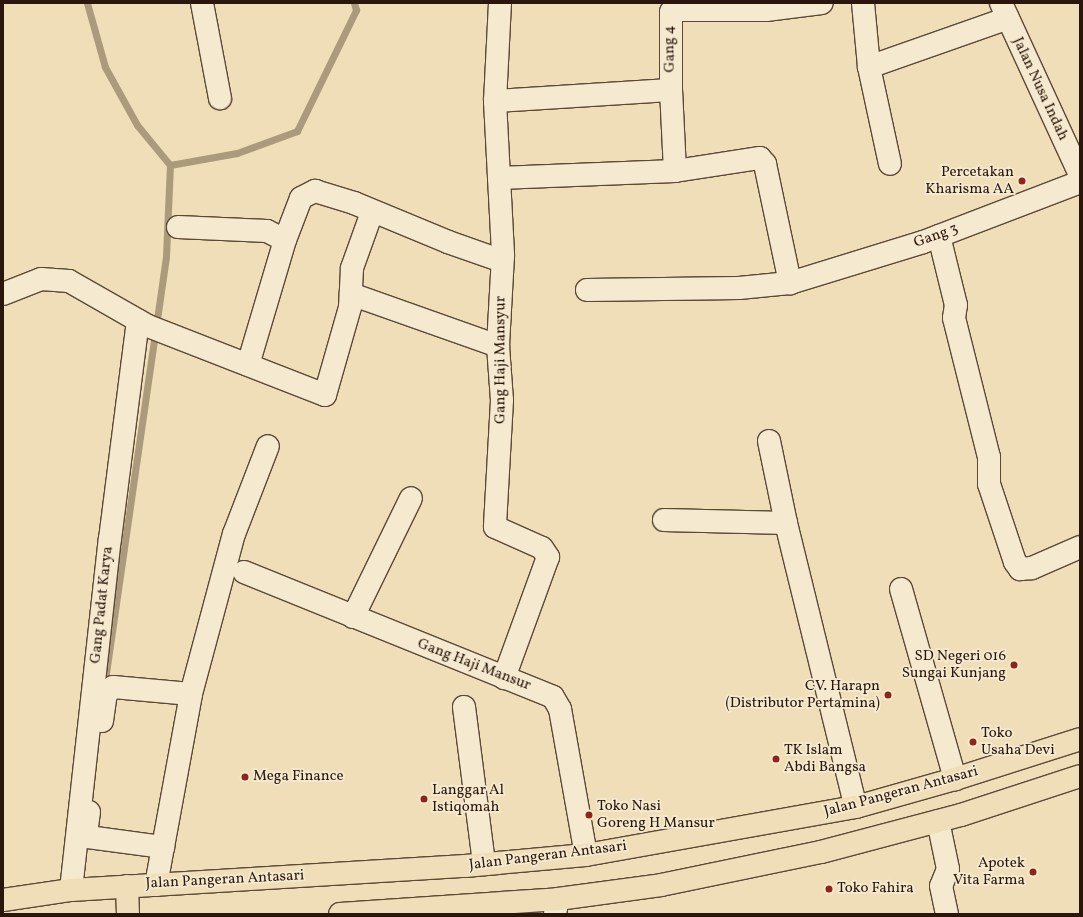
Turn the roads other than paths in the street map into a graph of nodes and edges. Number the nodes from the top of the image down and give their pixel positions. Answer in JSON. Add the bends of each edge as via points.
{"nodes":[{"id":1,"x":202,"y":3,"type":"edge"},
{"id":2,"x":500,"y":3,"type":"edge"},
{"id":3,"x":822,"y":3,"type":"edge"},
{"id":4,"x":863,"y":3,"type":"edge"},
{"id":5,"x":738,"y":7,"type":"edge"},
{"id":6,"x":1004,"y":10,"type":"edge"},
{"id":7,"x":869,"y":67,"type":"junction"},
{"id":8,"x":671,"y":92,"type":"junction"},
{"id":9,"x":220,"y":98,"type":"dead end"},
{"id":10,"x":495,"y":101,"type":"junction"},
{"id":11,"x":890,"y":164,"type":"dead end"},
{"id":12,"x":675,"y":171,"type":"junction"},
{"id":13,"x":1080,"y":175,"type":"edge"},
{"id":14,"x":499,"y":178,"type":"junction"},
{"id":15,"x":1080,"y":182,"type":"edge"},
{"id":16,"x":372,"y":212,"type":"junction"},
{"id":17,"x":178,"y":227,"type":"dead end"},
{"id":18,"x":939,"y":236,"type":"junction"},
{"id":19,"x":285,"y":240,"type":"junction"},
{"id":20,"x":502,"y":261,"type":"junction"},
{"id":21,"x":790,"y":283,"type":"junction"},
{"id":22,"x":587,"y":290,"type":"dead end"},
{"id":23,"x":3,"y":294,"type":"edge"},
{"id":24,"x":351,"y":294,"type":"junction"},
{"id":25,"x":149,"y":326,"type":"junction"},
{"id":26,"x":498,"y":346,"type":"junction"},
{"id":27,"x":248,"y":365,"type":"junction"},
{"id":28,"x":770,"y":441,"type":"dead end"},
{"id":29,"x":268,"y":446,"type":"dead end"},
{"id":30,"x":411,"y":498,"type":"dead end"},
{"id":31,"x":664,"y":520,"type":"dead end"},
{"id":32,"x":786,"y":523,"type":"junction"},
{"id":33,"x":1080,"y":547,"type":"edge"},
{"id":34,"x":244,"y":572,"type":"dead end"},
{"id":35,"x":901,"y":589,"type":"dead end"},
{"id":36,"x":353,"y":617,"type":"junction"},
{"id":37,"x":504,"y":678,"type":"junction"},
{"id":38,"x":191,"y":694,"type":"junction"},
{"id":39,"x":464,"y":707,"type":"dead end"},
{"id":40,"x":1080,"y":738,"type":"edge"},
{"id":41,"x":1080,"y":776,"type":"edge"},
{"id":42,"x":955,"y":779,"type":"junction"},
{"id":43,"x":856,"y":807,"type":"junction"},
{"id":44,"x":938,"y":821,"type":"junction"},
{"id":45,"x":163,"y":847,"type":"junction"},
{"id":46,"x":586,"y":855,"type":"junction"},
{"id":47,"x":484,"y":864,"type":"junction"},
{"id":48,"x":156,"y":885,"type":"junction"},
{"id":49,"x":127,"y":886,"type":"junction"},
{"id":50,"x":71,"y":890,"type":"junction"},
{"id":51,"x":3,"y":900,"type":"edge"},
{"id":52,"x":557,"y":907,"type":"edge"},
{"id":53,"x":128,"y":914,"type":"edge"},
{"id":54,"x":340,"y":914,"type":"edge"},
{"id":55,"x":947,"y":914,"type":"edge"}],
"edges":[{"from":1,"to":9,"type":"street"},
{"from":2,"to":10,"type":"street","name":"Gang Haji Mansyur"},
{"from":3,"to":5,"type":"street","name":"Gang 4"},
{"from":4,"to":7,"type":"street"},
{"from":5,"to":8,"type":"street","name":"Gang 4","via":[[671,12]]},
{"from":6,"to":7,"type":"street"},
{"from":6,"to":13,"type":"street","name":"Jalan Nusa Indah"},
{"from":7,"to":11,"type":"street"},
{"from":8,"to":10,"type":"street"},
{"from":8,"to":12,"type":"street"},
{"from":10,"to":14,"type":"street","name":"Gang Haji Mansyur"},
{"from":12,"to":14,"type":"street"},
{"from":12,"to":21,"type":"street","via":[[752,158],[762,160],[782,237]]},
{"from":14,"to":20,"type":"street","name":"Gang Haji Mansyur"},
{"from":15,"to":18,"type":"street","name":"Gang 3"},
{"from":16,"to":19,"type":"street","via":[[315,191],[308,193],[298,204]]},
{"from":16,"to":20,"type":"street"},
{"from":16,"to":24,"type":"street","via":[[352,268]]},
{"from":17,"to":19,"type":"street","via":[[268,231]]},
{"from":18,"to":21,"type":"street","name":"Gang 3"},
{"from":18,"to":33,"type":"street","via":[[956,305],[954,318],[989,457],[989,484],[1015,562],[1020,568],[1032,568]]},
{"from":19,"to":27,"type":"street"},
{"from":20,"to":26,"type":"street","name":"Gang Haji Mansyur"},
{"from":21,"to":22,"type":"street","name":"Gang 3","via":[[739,288]]},
{"from":23,"to":25,"type":"street","via":[[41,279],[58,278],[68,281]]},
{"from":24,"to":26,"type":"street"},
{"from":24,"to":27,"type":"street","via":[[350,308],[324,395]]},
{"from":25,"to":27,"type":"street"},
{"from":25,"to":50,"type":"street","name":"Gang Padat Karya","via":[[110,538]]},
{"from":26,"to":37,"type":"street","name":"Gang Haji Mansyur","via":[[502,400],[495,527],[542,548],[548,557]]},
{"from":28,"to":32,"type":"street"},
{"from":29,"to":38,"type":"street","via":[[234,534]]},
{"from":30,"to":36,"type":"street"},
{"from":31,"to":32,"type":"street"},
{"from":32,"to":43,"type":"street"},
{"from":34,"to":36,"type":"street","name":"Gang Haji Mansur"},
{"from":35,"to":42,"type":"street"},
{"from":36,"to":37,"type":"street","name":"Gang Haji Mansur"},
{"from":37,"to":46,"type":"street","name":"Gang Haji Mansur","via":[[549,694],[559,706]]},
{"from":38,"to":45,"type":"street"},
{"from":38,"to":45,"type":"street","via":[[113,687],[106,694],[86,835]]},
{"from":39,"to":47,"type":"street"},
{"from":40,"to":42,"type":"highway","name":"Jalan Pangeran Antasari"},
{"from":41,"to":44,"type":"highway"},
{"from":42,"to":43,"type":"highway","name":"Jalan Pangeran Antasari"},
{"from":43,"to":46,"type":"highway","name":"Jalan Pangeran Antasari"},
{"from":44,"to":52,"type":"highway","via":[[821,852]]},
{"from":44,"to":55,"type":"street","via":[[948,868],[941,886]]},
{"from":45,"to":48,"type":"street"},
{"from":46,"to":47,"type":"highway","name":"Jalan Pangeran Antasari"},
{"from":47,"to":48,"type":"highway","name":"Jalan Pangeran Antasari"},
{"from":48,"to":49,"type":"highway","name":"Jalan Pangeran Antasari"},
{"from":49,"to":50,"type":"highway","name":"Jalan Pangeran Antasari"},
{"from":49,"to":53,"type":"highway"},
{"from":50,"to":51,"type":"highway","name":"Jalan Pangeran Antasari"},
{"from":52,"to":54,"type":"highway"}]}
